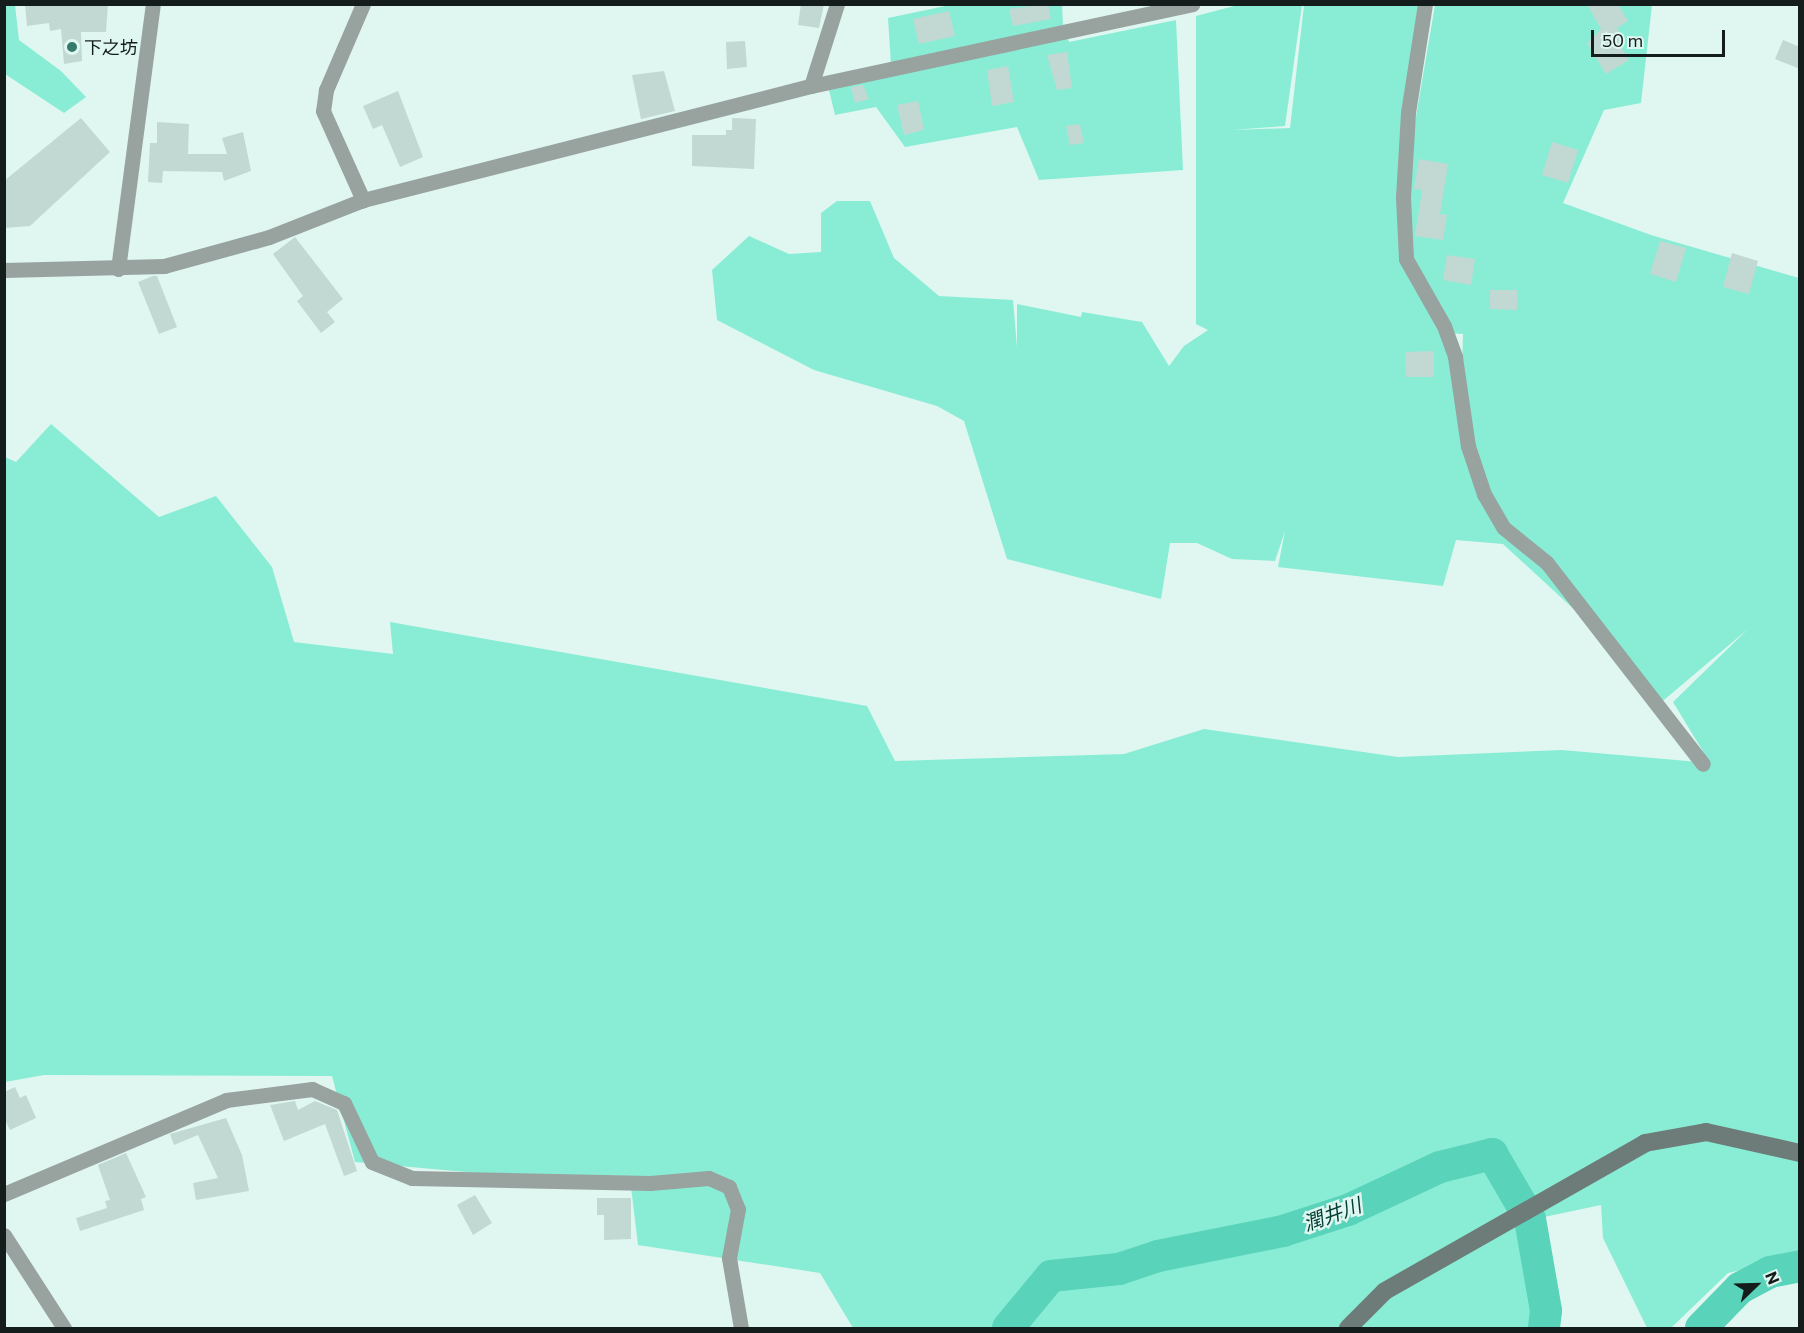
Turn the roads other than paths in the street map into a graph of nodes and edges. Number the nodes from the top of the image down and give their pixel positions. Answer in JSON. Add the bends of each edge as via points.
{"nodes":[{"id":1,"x":153,"y":4,"type":"edge"},
{"id":2,"x":363,"y":4,"type":"edge"},
{"id":3,"x":837,"y":4,"type":"edge"},
{"id":4,"x":1192,"y":4,"type":"edge"},
{"id":5,"x":1425,"y":4,"type":"edge"},
{"id":6,"x":811,"y":86,"type":"junction"},
{"id":7,"x":363,"y":201,"type":"junction"},
{"id":8,"x":118,"y":269,"type":"junction"},
{"id":9,"x":4,"y":270,"type":"edge"},
{"id":10,"x":1703,"y":764,"type":"dead end"},
{"id":11,"x":1800,"y":1153,"type":"edge"},
{"id":12,"x":4,"y":1194,"type":"edge"},
{"id":13,"x":4,"y":1235,"type":"edge"},
{"id":14,"x":64,"y":1329,"type":"edge"},
{"id":15,"x":741,"y":1329,"type":"edge"},
{"id":16,"x":1348,"y":1329,"type":"edge"}],
"edges":[{"from":1,"to":8,"type":"street"},
{"from":2,"to":7,"type":"street","via":[[326,90],[323,111]]},
{"from":3,"to":6,"type":"street"},
{"from":4,"to":6,"type":"street"},
{"from":5,"to":10,"type":"street","via":[[1408,113],[1403,197],[1406,259],[1444,326],[1455,357],[1468,446],[1484,494],[1504,528],[1547,563]]},
{"from":6,"to":7,"type":"street"},
{"from":7,"to":8,"type":"street","via":[[216,254],[164,266]]},
{"from":8,"to":9,"type":"street"},
{"from":11,"to":16,"type":"street","via":[[1737,1136],[1680,1133],[1645,1143],[1572,1180],[1385,1291]]},
{"from":12,"to":15,"type":"street","via":[[226,1100],[312,1089],[344,1103],[372,1162],[412,1178],[650,1183],[709,1178],[729,1187],[738,1209],[729,1258]]},
{"from":13,"to":14,"type":"street"}]}
